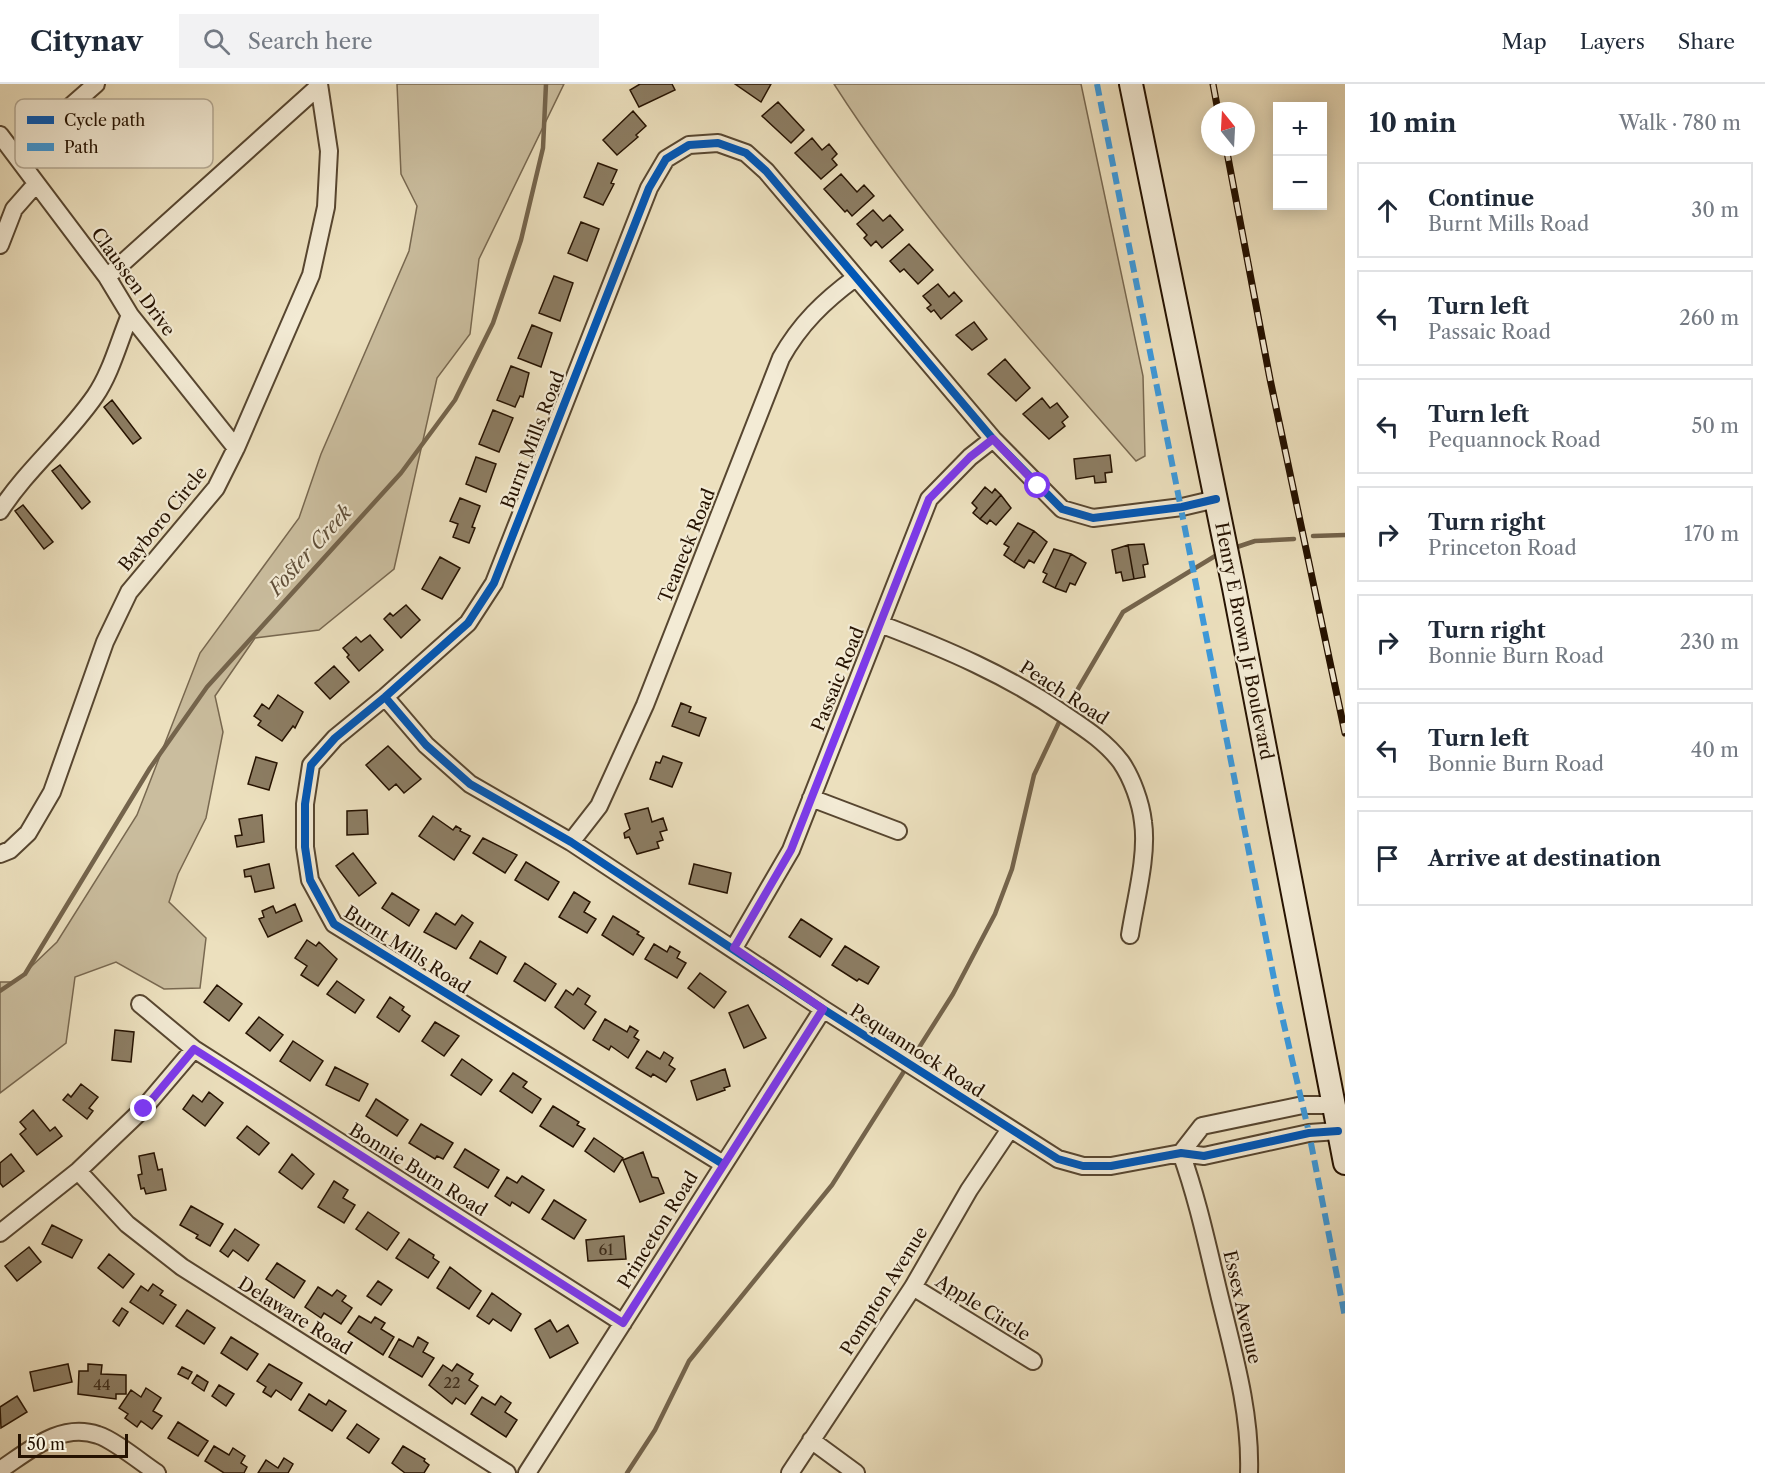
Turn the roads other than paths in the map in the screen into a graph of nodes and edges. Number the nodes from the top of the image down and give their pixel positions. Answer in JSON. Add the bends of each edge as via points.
{"nodes":[{"id":1,"x":96,"y":84,"type":"edge"},
{"id":2,"x":1131,"y":84,"type":"edge"},
{"id":3,"x":319,"y":85,"type":"edge"},
{"id":4,"x":79,"y":99,"type":"edge"},
{"id":5,"x":0,"y":135,"type":"edge"},
{"id":6,"x":15,"y":155,"type":"edge"},
{"id":7,"x":24,"y":168,"type":"edge"},
{"id":8,"x":36,"y":184,"type":"junction"},
{"id":9,"x":0,"y":245,"type":"edge"},
{"id":10,"x":106,"y":277,"type":"junction"},
{"id":11,"x":855,"y":278,"type":"junction"},
{"id":12,"x":130,"y":315,"type":"junction"},
{"id":13,"x":993,"y":439,"type":"junction"},
{"id":14,"x":236,"y":448,"type":"junction"},
{"id":15,"x":1216,"y":499,"type":"junction"},
{"id":16,"x":0,"y":511,"type":"edge"},
{"id":17,"x":880,"y":624,"type":"junction"},
{"id":18,"x":385,"y":697,"type":"junction"},
{"id":19,"x":811,"y":798,"type":"junction"},
{"id":20,"x":898,"y":831,"type":"dead end"},
{"id":21,"x":571,"y":842,"type":"junction"},
{"id":22,"x":0,"y":854,"type":"edge"},
{"id":23,"x":1130,"y":935,"type":"dead end"},
{"id":24,"x":734,"y":948,"type":"junction"},
{"id":25,"x":140,"y":1004,"type":"dead end"},
{"id":26,"x":823,"y":1009,"type":"junction"},
{"id":27,"x":194,"y":1049,"type":"junction"},
{"id":28,"x":1334,"y":1105,"type":"junction"},
{"id":29,"x":1010,"y":1129,"type":"junction"},
{"id":30,"x":1338,"y":1131,"type":"junction"},
{"id":31,"x":1180,"y":1153,"type":"junction"},
{"id":32,"x":1345,"y":1163,"type":"edge"},
{"id":33,"x":723,"y":1164,"type":"junction"},
{"id":34,"x":78,"y":1171,"type":"junction"},
{"id":35,"x":0,"y":1233,"type":"edge"},
{"id":36,"x":913,"y":1287,"type":"junction"},
{"id":37,"x":623,"y":1323,"type":"junction"},
{"id":38,"x":1033,"y":1361,"type":"dead end"},
{"id":39,"x":811,"y":1440,"type":"junction"},
{"id":40,"x":0,"y":1470,"type":"edge"},
{"id":41,"x":157,"y":1473,"type":"edge"},
{"id":42,"x":507,"y":1473,"type":"edge"},
{"id":43,"x":526,"y":1473,"type":"edge"},
{"id":44,"x":790,"y":1473,"type":"edge"},
{"id":45,"x":856,"y":1473,"type":"edge"},
{"id":46,"x":1249,"y":1473,"type":"edge"}],
"edges":[{"from":1,"to":4,"type":"street"},
{"from":2,"to":15,"type":"main road","name":"Henry E Brown Jr Boulevard"},
{"from":3,"to":10,"type":"street"},
{"from":3,"to":14,"type":"street","name":"Bayboro Circle","via":[[329,151],[326,207],[311,275]]},
{"from":5,"to":6,"type":"street","name":"Claussen Drive"},
{"from":7,"to":8,"type":"street","name":"Claussen Drive"},
{"from":8,"to":9,"type":"street","via":[[14,209]]},
{"from":8,"to":10,"type":"street","name":"Claussen Drive"},
{"from":10,"to":12,"type":"street","name":"Claussen Drive"},
{"from":11,"to":13,"type":"street","name":"Burnt Mills Road"},
{"from":11,"to":18,"type":"street","name":"Burnt Mills Road","via":[[766,171],[746,153],[718,143],[689,145],[666,159],[649,188],[494,583],[468,623]]},
{"from":11,"to":21,"type":"street","name":"Teaneck Road","via":[[828,298],[796,331],[781,358],[645,705],[599,806]]},
{"from":12,"to":14,"type":"street","name":"Claussen Drive"},
{"from":12,"to":16,"type":"street","via":[[97,394],[20,482]]},
{"from":13,"to":15,"type":"street","name":"Burnt Mills Road","via":[[1062,509],[1093,518]]},
{"from":13,"to":17,"type":"street","name":"Passaic Road","via":[[929,499]]},
{"from":14,"to":22,"type":"street","name":"Bayboro Circle","via":[[216,488],[129,592],[105,642],[52,792],[28,834]]},
{"from":15,"to":28,"type":"main road","name":"Henry E Brown Jr Boulevard"},
{"from":17,"to":19,"type":"street","name":"Passaic Road"},
{"from":17,"to":23,"type":"street","name":"Peach Road","via":[[956,653],[1036,695],[1104,743],[1122,764],[1144,823]]},
{"from":18,"to":21,"type":"street","name":"Pequannock Road","via":[[426,745],[470,784]]},
{"from":18,"to":33,"type":"street","name":"Burnt Mills Road","via":[[335,738],[311,765],[305,804],[305,848],[310,880],[334,924]]},
{"from":19,"to":20,"type":"street"},
{"from":19,"to":24,"type":"street","name":"Passaic Road","via":[[791,850]]},
{"from":21,"to":24,"type":"street","name":"Pequannock Road"},
{"from":24,"to":26,"type":"street","name":"Pequannock Road"},
{"from":25,"to":27,"type":"street","name":"Bonnie Burn Road"},
{"from":26,"to":29,"type":"street","name":"Pequannock Road"},
{"from":26,"to":33,"type":"street","name":"Princeton Road"},
{"from":27,"to":34,"type":"street","via":[[144,1109]]},
{"from":27,"to":37,"type":"street","name":"Bonnie Burn Road"},
{"from":28,"to":30,"type":"main road","name":"Henry E Brown Jr Boulevard"},
{"from":28,"to":31,"type":"street","via":[[1303,1105],[1202,1126]]},
{"from":29,"to":31,"type":"street","name":"Pequannock Road","via":[[1058,1159],[1083,1166],[1111,1166]]},
{"from":29,"to":36,"type":"street","name":"Pompton Avenue","via":[[969,1190]]},
{"from":30,"to":31,"type":"street","name":"Pequannock Road","via":[[1309,1133],[1204,1156]]},
{"from":30,"to":32,"type":"main road","name":"Henry E Brown Jr Boulevard"},
{"from":31,"to":46,"type":"street","name":"Essex Avenue","via":[[1194,1187],[1235,1360],[1250,1445]]},
{"from":33,"to":37,"type":"street","name":"Princeton Road"},
{"from":34,"to":35,"type":"street"},
{"from":34,"to":42,"type":"street","name":"Delaware Road","via":[[127,1224],[182,1267]]},
{"from":36,"to":38,"type":"street","name":"Apple Circle"},
{"from":36,"to":39,"type":"street","name":"Pompton Avenue"},
{"from":37,"to":43,"type":"street","name":"Princeton Road"},
{"from":39,"to":44,"type":"street","name":"Pompton Avenue"},
{"from":39,"to":45,"type":"street"},
{"from":40,"to":41,"type":"street","via":[[40,1442],[68,1431],[98,1435]]}]}
